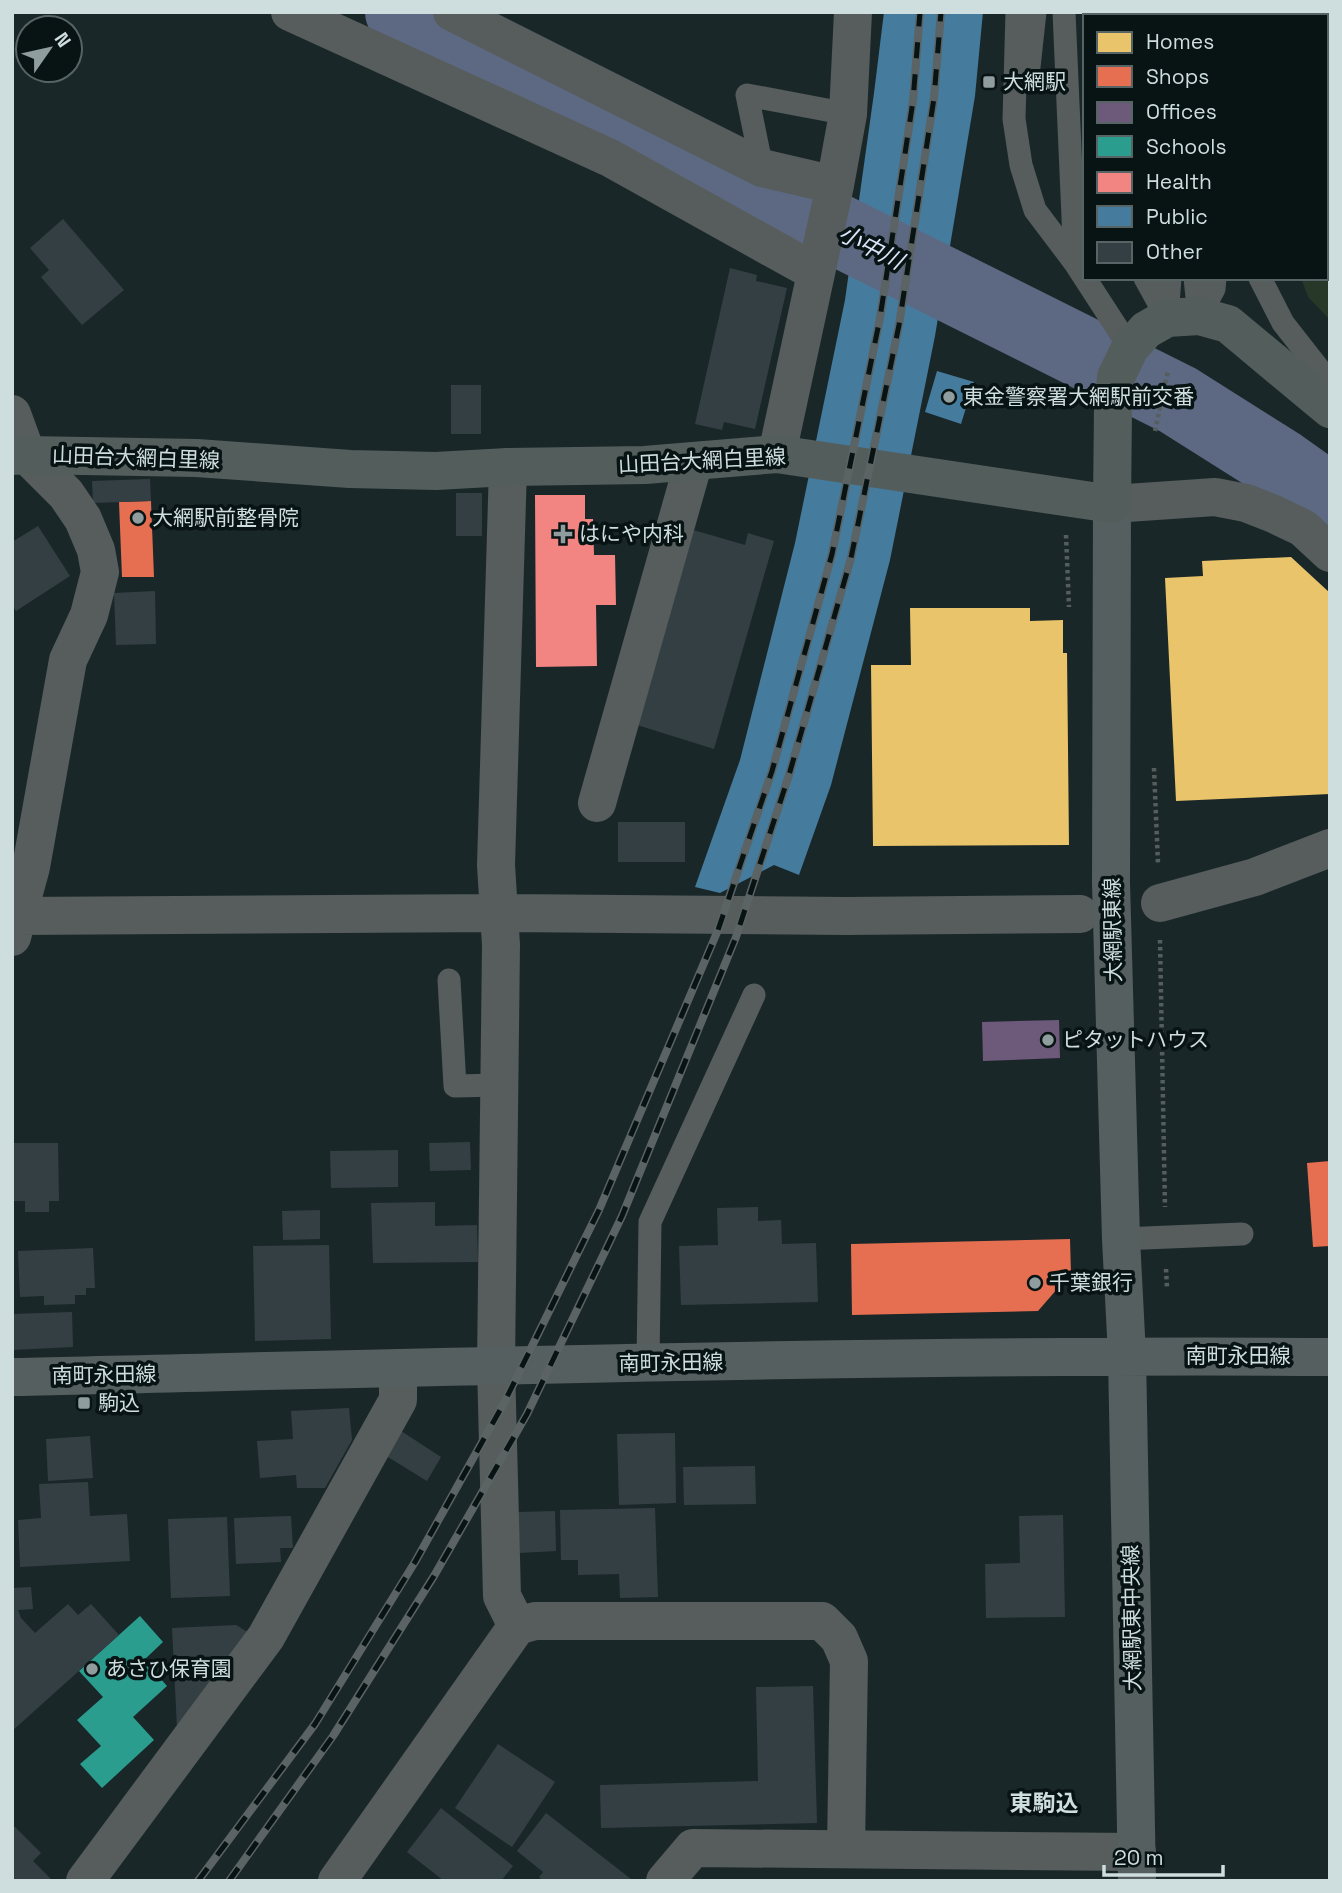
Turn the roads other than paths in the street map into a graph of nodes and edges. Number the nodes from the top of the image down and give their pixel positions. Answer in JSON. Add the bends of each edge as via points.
{"nodes":[{"id":1,"x":290,"y":12,"type":"edge"},
{"id":2,"x":452,"y":12,"type":"edge"},
{"id":3,"x":853,"y":12,"type":"edge"},
{"id":4,"x":1017,"y":12,"type":"edge"},
{"id":5,"x":1035,"y":12,"type":"edge"},
{"id":6,"x":1064,"y":12,"type":"edge"},
{"id":7,"x":1079,"y":12,"type":"edge"},
{"id":8,"x":1083,"y":109,"type":"edge"},
{"id":9,"x":848,"y":114,"type":"junction"},
{"id":10,"x":1021,"y":164,"type":"junction"},
{"id":11,"x":762,"y":169,"type":"junction"},
{"id":12,"x":835,"y":185,"type":"junction"},
{"id":13,"x":1075,"y":233,"type":"edge"},
{"id":14,"x":815,"y":272,"type":"junction"},
{"id":15,"x":1083,"y":277,"type":"edge"},
{"id":16,"x":1085,"y":280,"type":"edge"},
{"id":17,"x":1147,"y":280,"type":"edge"},
{"id":18,"x":1171,"y":280,"type":"edge"},
{"id":19,"x":1194,"y":280,"type":"edge"},
{"id":20,"x":1215,"y":280,"type":"edge"},
{"id":21,"x":1260,"y":280,"type":"edge"},
{"id":22,"x":1183,"y":317,"type":"junction"},
{"id":23,"x":1130,"y":348,"type":"junction"},
{"id":24,"x":1330,"y":383,"type":"edge"},
{"id":25,"x":1330,"y":409,"type":"edge"},
{"id":26,"x":12,"y":414,"type":"edge"},
{"id":27,"x":777,"y":454,"type":"junction"},
{"id":28,"x":20,"y":456,"type":"edge"},
{"id":29,"x":694,"y":461,"type":"junction"},
{"id":30,"x":508,"y":467,"type":"junction"},
{"id":31,"x":1112,"y":504,"type":"junction"},
{"id":32,"x":1330,"y":553,"type":"edge"},
{"id":33,"x":597,"y":803,"type":"dead end"},
{"id":34,"x":1330,"y":848,"type":"edge"},
{"id":35,"x":1160,"y":903,"type":"road end"},
{"id":36,"x":499,"y":913,"type":"junction"},
{"id":37,"x":1080,"y":914,"type":"dead end"},
{"id":38,"x":14,"y":924,"type":"edge"},
{"id":39,"x":449,"y":980,"type":"dead end"},
{"id":40,"x":754,"y":995,"type":"dead end"},
{"id":41,"x":499,"y":1085,"type":"junction"},
{"id":42,"x":1242,"y":1234,"type":"dead end"},
{"id":43,"x":1121,"y":1239,"type":"junction"},
{"id":44,"x":1127,"y":1355,"type":"junction"},
{"id":45,"x":1330,"y":1357,"type":"edge"},
{"id":46,"x":648,"y":1363,"type":"junction"},
{"id":47,"x":496,"y":1366,"type":"junction"},
{"id":48,"x":397,"y":1368,"type":"junction"},
{"id":49,"x":12,"y":1377,"type":"edge"},
{"id":50,"x":517,"y":1626,"type":"junction"},
{"id":51,"x":846,"y":1849,"type":"junction"},
{"id":52,"x":1137,"y":1866,"type":"edge"},
{"id":53,"x":85,"y":1881,"type":"edge"},
{"id":54,"x":337,"y":1881,"type":"edge"},
{"id":55,"x":665,"y":1881,"type":"edge"}],
"edges":[{"from":1,"to":14,"type":"street","via":[[610,158]]},
{"from":2,"to":11,"type":"street"},
{"from":3,"to":9,"type":"street"},
{"from":4,"to":10,"type":"lane","via":[[1014,119]]},
{"from":5,"to":10,"type":"lane"},
{"from":6,"to":13,"type":"lane"},
{"from":7,"to":8,"type":"lane"},
{"from":9,"to":11,"type":"lane","via":[[747,95]]},
{"from":9,"to":12,"type":"street"},
{"from":10,"to":13,"type":"lane","via":[[1035,210]]},
{"from":11,"to":12,"type":"street"},
{"from":12,"to":14,"type":"street"},
{"from":13,"to":15,"type":"lane","via":[[1074,263]]},
{"from":14,"to":27,"type":"street"},
{"from":16,"to":23,"type":"lane"},
{"from":17,"to":22,"type":"lane"},
{"from":18,"to":22,"type":"lane"},
{"from":19,"to":22,"type":"lane"},
{"from":20,"to":22,"type":"lane","via":[[1214,289]]},
{"from":21,"to":24,"type":"lane","via":[[1283,323]]},
{"from":22,"to":23,"type":"main road","via":[[1146,330]]},
{"from":22,"to":25,"type":"main road","via":[[1228,324]]},
{"from":23,"to":31,"type":"main road","via":[[1116,377]]},
{"from":26,"to":28,"type":"street"},
{"from":27,"to":29,"type":"main road","name":"山田台大網白里線"},
{"from":27,"to":31,"type":"main road","name":"山田台大網白里線"},
{"from":28,"to":30,"type":"main road","name":"山田台大網白里線","via":[[197,458],[436,471]]},
{"from":28,"to":38,"type":"street","via":[[65,494],[83,519],[100,572],[89,615],[68,660],[31,867]]},
{"from":29,"to":30,"type":"main road","name":"山田台大網白里線"},
{"from":29,"to":33,"type":"street"},
{"from":30,"to":36,"type":"street","via":[[496,865]]},
{"from":31,"to":32,"type":"street","via":[[1216,497],[1236,501],[1303,528]]},
{"from":31,"to":43,"type":"street","name":"大網駅東線","via":[[1111,883]]},
{"from":34,"to":35,"type":"street","via":[[1255,877]]},
{"from":36,"to":37,"type":"street"},
{"from":36,"to":38,"type":"street"},
{"from":36,"to":41,"type":"street"},
{"from":39,"to":41,"type":"lane","via":[[455,1086]]},
{"from":40,"to":46,"type":"lane","via":[[650,1222]]},
{"from":41,"to":47,"type":"street"},
{"from":42,"to":43,"type":"lane"},
{"from":43,"to":44,"type":"street","name":"大網駅東線"},
{"from":44,"to":45,"type":"street","name":"南町永田線"},
{"from":44,"to":46,"type":"street","name":"南町永田線"},
{"from":44,"to":52,"type":"street","name":"大網駅東中央線"},
{"from":46,"to":47,"type":"street","name":"南町永田線"},
{"from":47,"to":48,"type":"street","name":"南町永田線"},
{"from":47,"to":50,"type":"street","via":[[502,1596]]},
{"from":48,"to":49,"type":"street","name":"南町永田線"},
{"from":48,"to":53,"type":"street","via":[[398,1400],[266,1637]]},
{"from":50,"to":51,"type":"street","via":[[552,1620],[822,1621],[839,1638],[849,1661]]},
{"from":50,"to":54,"type":"street"},
{"from":51,"to":52,"type":"street"},
{"from":51,"to":55,"type":"street","via":[[693,1848]]}]}
